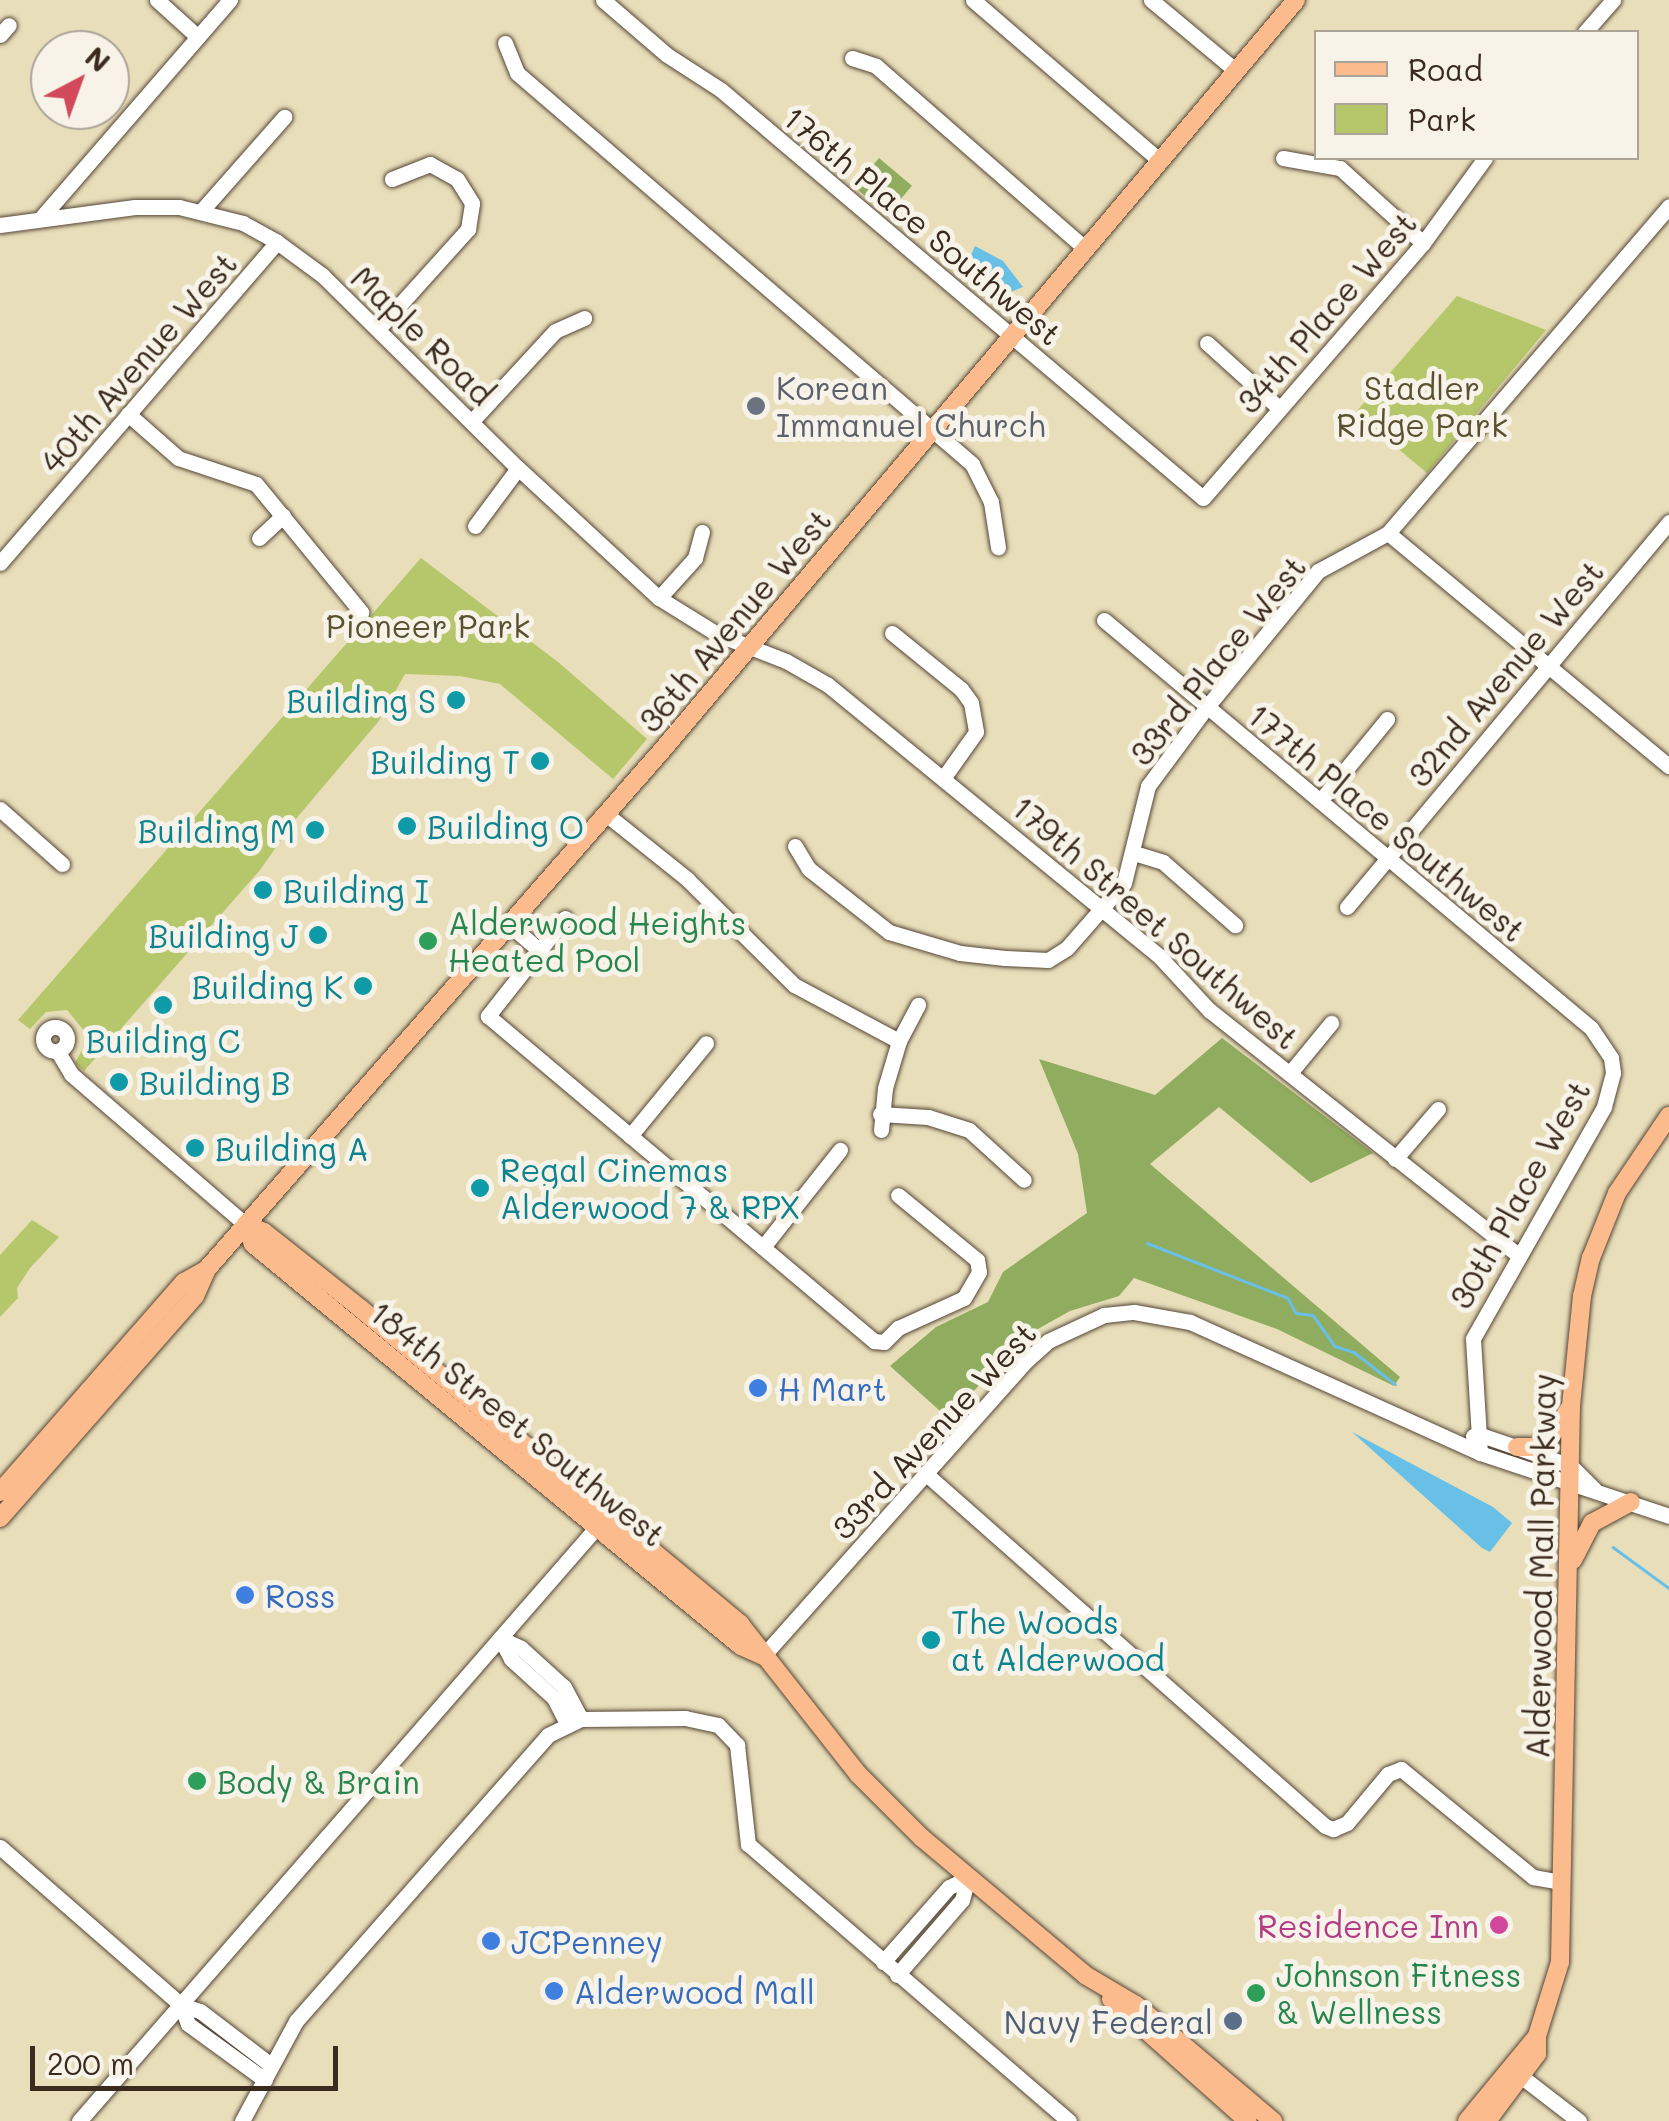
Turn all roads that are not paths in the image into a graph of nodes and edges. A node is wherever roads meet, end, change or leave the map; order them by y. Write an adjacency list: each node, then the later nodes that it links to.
1 (157, 0): 9 (street)
2 (230, 0): 9 (street)
3 (602, 0): 27 (street, 176th Place Southwest)
4 (973, 0): 15 (street)
5 (1152, 0): 12 (street)
6 (1296, 0): 12 (main road, 36th Avenue West)
7 (1613, 0): 8 (street)
8 (1588, 30)
9 (198, 37): 20 (street)
10 (505, 43): 32 (street)
11 (852, 58): 24 (street)
12 (1235, 70): 15 (main road, 36th Avenue West)
13 (284, 116): 19 (street)
14 (1283, 158): 23 (street)
15 (1159, 160): 24 (main road, 36th Avenue West)
16 (1484, 160): 23 (street, 34th Place West)
17 (399, 175): 26 (street)
18 (1669, 206): 39 (street, 33rd Place West)
19 (203, 209): 20 (street, Maple Road); 22 (street, Maple Road)
20 (41, 218): 21 (street, Maple Road)
21 (0, 225)
22 (277, 242): 26 (street, Maple Road); 30 (street, 40th Avenue West)
23 (1423, 243): 29 (street, 34th Place West)
24 (1086, 249): 27 (main road, 36th Avenue West)
25 (584, 318): 31 (street)
26 (378, 329): 31 (street, Maple Road)
27 (1012, 338): 32 (main road, 36th Avenue West); 34 (street, 176th Place Southwest)
28 (1207, 342): 29 (street)
29 (1279, 408): 34 (street, 34th Place West)
30 (128, 414): 35 (street); 42 (street, 40th Avenue West)
31 (472, 420): 33 (street, Maple Road)
32 (936, 430): 41 (street); 47 (main road, 36th Avenue West)
33 (518, 468): 37 (street); 43 (street, Maple Road)
34 (1203, 498)
35 (283, 516): 40 (street); 44 (street)
36 (1669, 522): 48 (street, 32nd Avenue West)
37 (475, 526)
38 (702, 532): 43 (street)
39 (1388, 532): 48 (street); 49 (street, 33rd Place West)
40 (259, 538)
41 (998, 547)
42 (0, 562)
43 (659, 598): 47 (street, Maple Road)
44 (361, 612)
45 (1104, 620): 49 (street, 177th Place Southwest)
46 (892, 633): 52 (street)
47 (750, 647): 52 (street, 179th Street Southwest); 55 (main road, 36th Avenue West)
48 (1545, 666): 51 (street); 58 (street, 32nd Avenue West)
49 (1206, 708): 53 (street, 177th Place Southwest); 57 (street, 33rd Place West)
50 (1387, 719): 53 (street)
51 (1668, 763)
52 (944, 777): 61 (street, 179th Street Southwest)
53 (1320, 801): 58 (street, 177th Place Southwest)
54 (0, 809): 59 (street)
55 (606, 814): 63 (main road, 36th Avenue West); 69 (street)
56 (795, 846): 61 (street, 33rd Place West)
57 (1134, 853): 61 (street, 33rd Place West); 64 (street)
58 (1387, 856): 60 (street, 32nd Avenue West); 68 (street, 177th Place Southwest)
59 (62, 864)
60 (1347, 907)
61 (1103, 910): 72 (street, 179th Street Southwest)
62 (565, 918): 65 (street)
63 (510, 925): 65 (street); 80 (main road, 36th Avenue West)
64 (1235, 925)
65 (538, 949): 75 (street)
66 (918, 1005): 69 (street)
67 (1331, 1023): 72 (street)
68 (1591, 1028): 82 (street, 30th Place West)
69 (899, 1040): 78 (street)
70 (706, 1042): 75 (street)
71 (58, 1052): 80 (street, 184th Street Southwest)
72 (1290, 1073): 77 (street, 179th Street Southwest)
73 (1438, 1108): 77 (street)
74 (1669, 1116): 86 (main road, Alderwood Mall Parkway)
75 (630, 1136): 81 (street)
76 (840, 1150): 81 (street)
77 (1394, 1159): 82 (street, 179th Street Southwest)
78 (1024, 1180)
79 (898, 1195): 81 (street)
80 (246, 1225): 83 (main road, 36th Avenue West); 84 (main road, 184th Street Southwest); 85 (main road, 184th Street Southwest)
81 (763, 1247)
82 (1517, 1254): 88 (street, 30th Place West)
83 (207, 1269): 96 (main road, 36th Avenue West); 99 (main road, 36th Avenue West)
84 (347, 1322): 85 (main road); 87 (main road, 184th Street Southwest)
85 (409, 1351): 87 (main road); 100 (main road, 184th Street Southwest)
86 (1571, 1406): 90 (main road); 92 (main road, Alderwood Mall Parkway)
87 (478, 1428): 100 (main road, 184th Street Southwest)
88 (1481, 1435): 89 (street); 90 (street); 91 (street, 30th Place West)
89 (1454, 1439): 91 (street, 33rd Avenue West); 93 (street, 33rd Avenue West)
90 (1517, 1447): 92 (street)
91 (1480, 1452): 94 (street, 33rd Avenue West)
92 (1571, 1466): 94 (main road, Alderwood Mall Parkway); 95 (street)
93 (925, 1473): 103 (street, 33rd Avenue West); 107 (street)
94 (1571, 1486): 95 (street); 101 (main road, Alderwood Mall Parkway)
95 (1594, 1489): 97 (street)
96 (0, 1492)
97 (1631, 1502): 98 (street); 101 (main road)
98 (1669, 1516)
99 (0, 1518)
100 (602, 1522): 102 (street); 103 (main road, 184th Street Southwest)
101 (1570, 1564): 107 (main road, Alderwood Mall Parkway)
102 (500, 1638): 104 (street); 111 (street)
103 (764, 1656): 106 (main road, 184th Street Southwest)
104 (574, 1722): 108 (street); 117 (street)
105 (0, 1847): 112 (street)
106 (968, 1878): 108 (street); 109 (street); 110 (main road, 184th Street Southwest)
107 (1562, 1882): 113 (main road, Alderwood Mall Parkway)
108 (883, 1962): 109 (street)
109 (897, 1974): 122 (street)
110 (1086, 1975): 115 (main road, 184th Street Southwest); 116 (main road, 184th Street Southwest)
111 (197, 1985): 112 (street); 114 (street)
112 (180, 2004): 114 (street); 117 (street); 120 (street)
113 (1537, 2036): 118 (main road, Alderwood Mall Parkway); 125 (main road, Alderwood Mall Parkway)
114 (239, 2040): 117 (street)
115 (1169, 2055): 116 (main road); 119 (main road, 184th Street Southwest)
116 (1212, 2069): 119 (main road); 124 (main road, 184th Street Southwest)
117 (268, 2072): 121 (street)
118 (1522, 2077): 126 (main road, Alderwood Mall Parkway); 127 (street)
119 (1230, 2105): 123 (main road, 184th Street Southwest)
120 (78, 2121)
121 (242, 2121)
122 (1069, 2121)
123 (1248, 2121)
124 (1273, 2121)
125 (1466, 2121)
126 (1487, 2121)
127 (1578, 2121)

